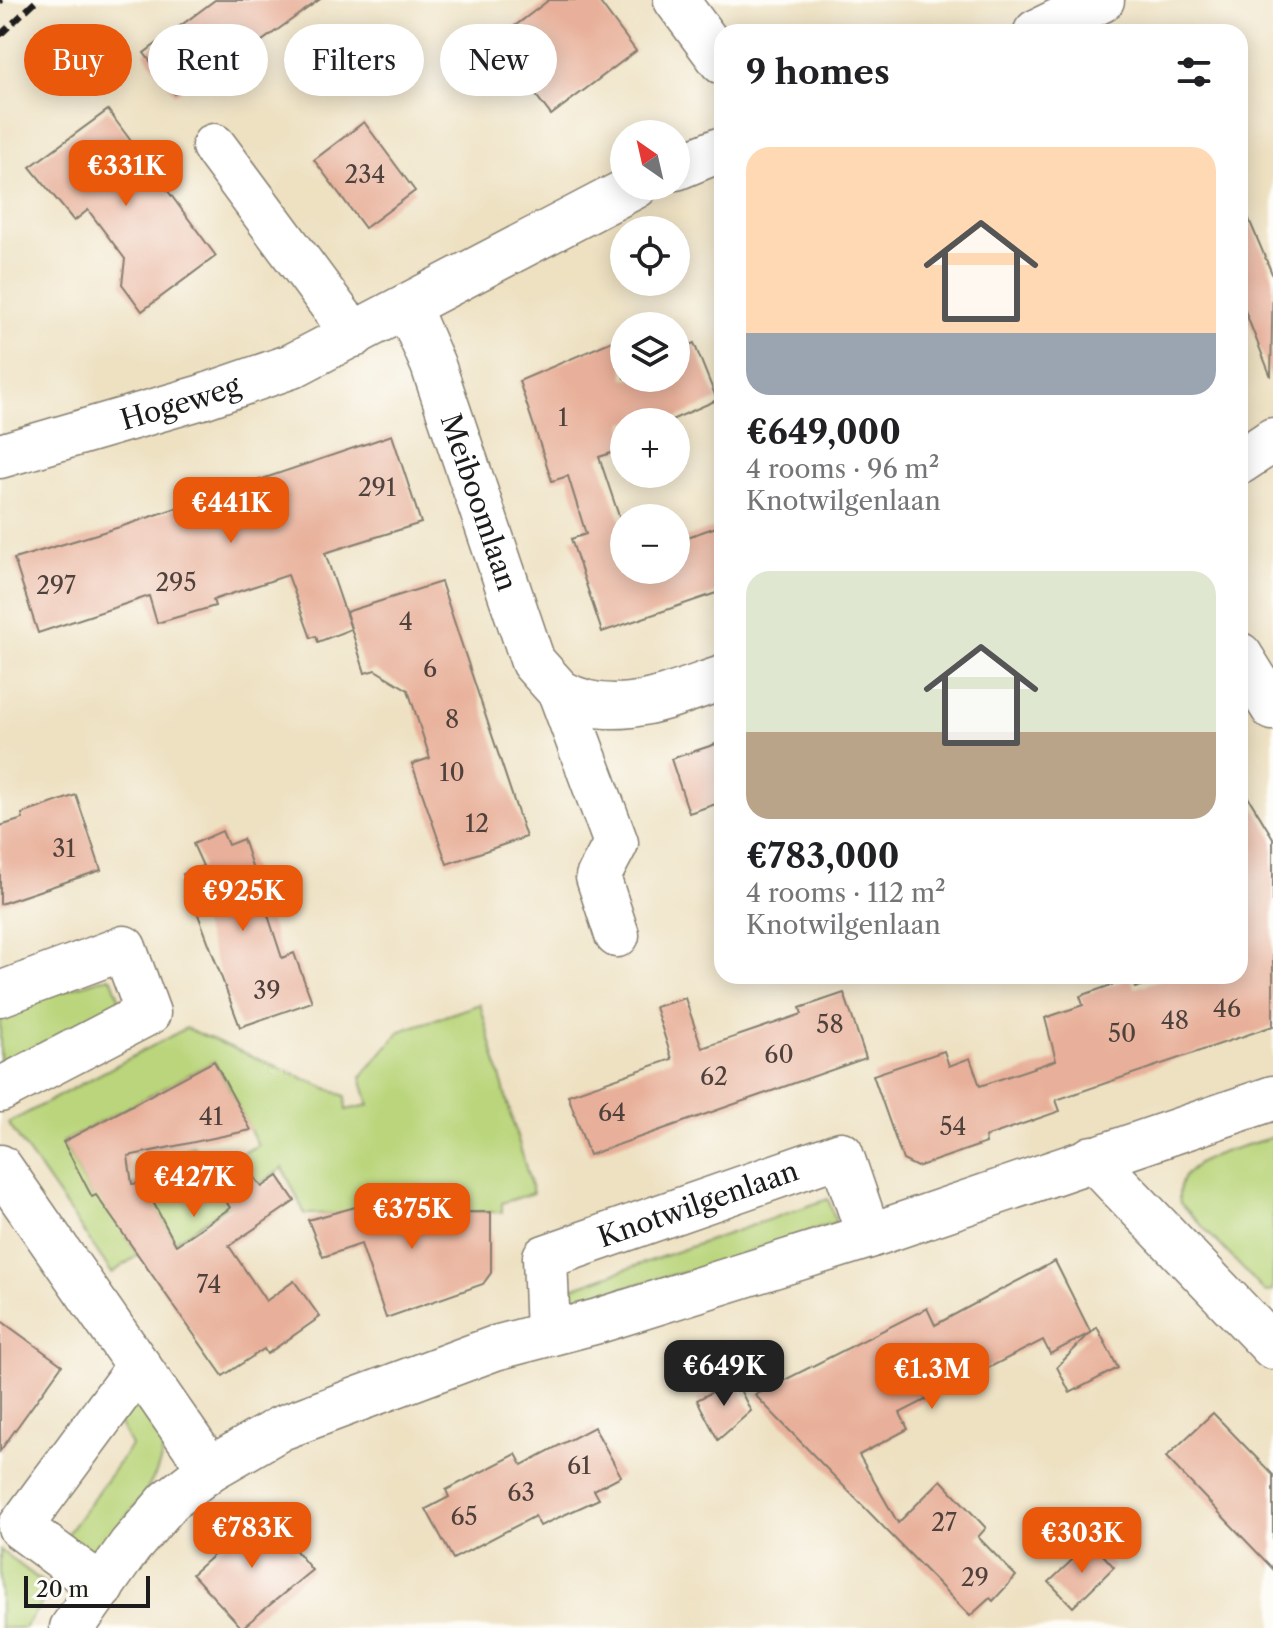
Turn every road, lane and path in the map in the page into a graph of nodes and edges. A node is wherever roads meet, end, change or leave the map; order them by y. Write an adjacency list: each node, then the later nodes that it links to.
1 (676, 0): 4 (street)
2 (1102, 0): 3 (street)
3 (1052, 24)
4 (714, 51)
5 (214, 146): 10 (street)
6 (714, 152): 7 (street)
7 (690, 162)
8 (610, 200): 9 (street, Hogeweg)
9 (408, 307): 10 (street, Hogeweg); 16 (street, Meiboomlaan)
10 (354, 335): 12 (street, Hogeweg)
11 (1273, 440): 13 (street)
12 (0, 456)
13 (1248, 457)
14 (1248, 668): 17 (street)
15 (714, 681): 16 (street, Meiboomlaan)
16 (560, 692): 18 (street, Meiboomlaan)
17 (1273, 708)
18 (617, 935)
19 (0, 994): 20 (street)
20 (0, 1090)
21 (1273, 1098): 22 (street)
22 (1092, 1158): 24 (street); 26 (street)
23 (0, 1167): 27 (street)
24 (869, 1236): 25 (street); 25 (street, Knotwilgenlaan)
25 (548, 1333): 28 (street)
26 (1268, 1333)
27 (139, 1366): 28 (street); 29 (street)
28 (210, 1469): 29 (street)
29 (102, 1587): 30 (street)
30 (72, 1628)

